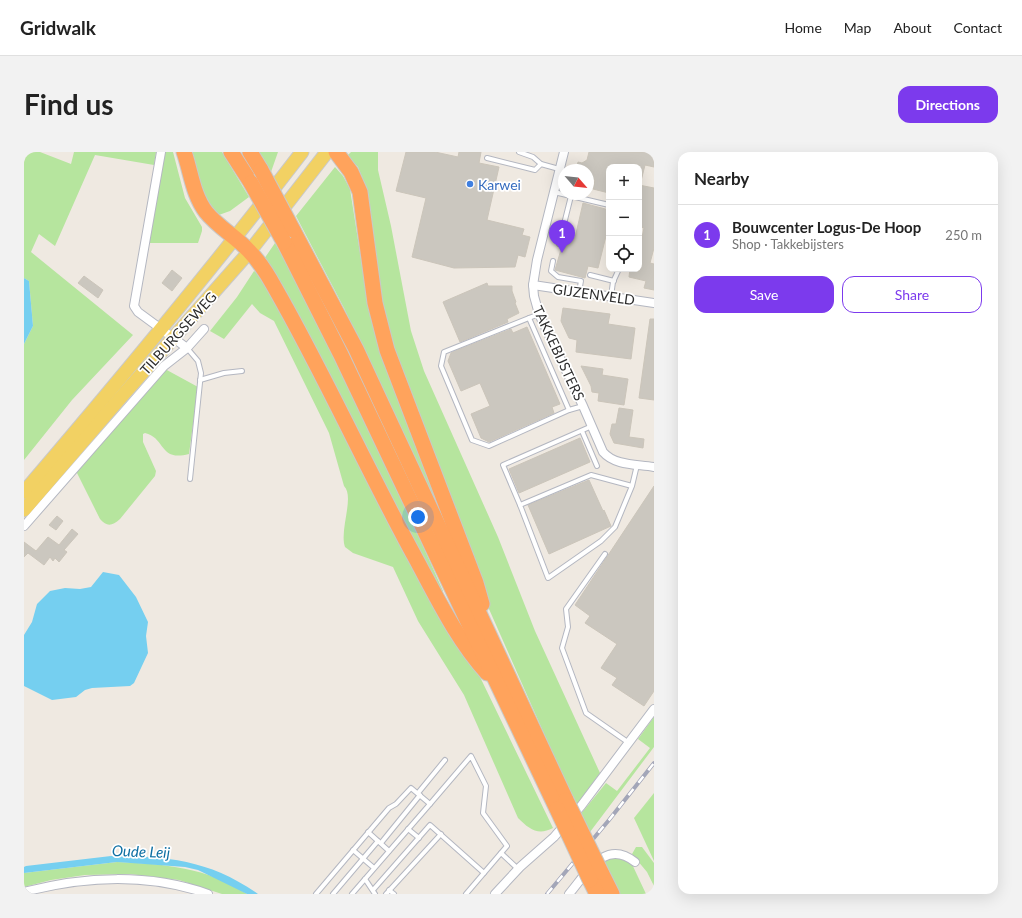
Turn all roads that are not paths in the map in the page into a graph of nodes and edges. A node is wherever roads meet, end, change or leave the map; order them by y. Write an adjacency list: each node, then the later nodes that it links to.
1 (162, 152): 33 (street)
2 (184, 152): 20 (highway)
3 (231, 152): 54 (highway, bridge)
4 (250, 152): 53 (highway, bridge)
5 (302, 152): 20 (main road, TILBURGSEWEG)
6 (327, 152): 22 (main road, TILBURGSEWEG)
7 (336, 152): 53 (highway)
8 (519, 152): 11 (lane)
9 (564, 152): 12 (street, TAKKEBIJSTERS)
10 (487, 158): 11 (lane)
11 (541, 164): 13 (lane)
12 (561, 164)
13 (558, 169)
14 (558, 177): 15 (street, TAKKEBIJSTERS)
15 (554, 192): 16 (lane); 27 (street, TAKKEBIJSTERS)
16 (558, 193)
17 (570, 200): 21 (lane)
18 (588, 200): 19 (lane)
19 (606, 204)
20 (235, 238): 22 (highway); 33 (main road, TILBURGSEWEG)
21 (559, 244)
22 (250, 252): 35 (main road, TILBURGSEWEG); 54 (highway)
23 (553, 261): 28 (lane)
24 (618, 272): 26 (lane)
25 (590, 275): 26 (lane)
26 (614, 281): 29 (lane)
27 (533, 286): 28 (street, GIJZENVELD); 31 (street, TAKKEBIJSTERS)
28 (579, 292): 29 (street, GIJZENVELD)
29 (610, 297): 30 (street, GIJZENVELD)
30 (654, 303)
31 (539, 314): 32 (lane); 39 (street, TAKKEBIJSTERS)
32 (529, 318): 40 (lane); 40 (lane)
33 (162, 328): 35 (street); 48 (main road, TILBURGSEWEG)
34 (204, 329): 36 (street, TILBURGSEWEG)
35 (174, 337): 36 (street); 50 (main road, TILBURGSEWEG)
36 (187, 348): 38 (lane); 51 (street, TILBURGSEWEG)
37 (242, 371): 38 (lane)
38 (200, 380): 46 (lane)
39 (583, 406): 40 (lane); 41 (street, TAKKEBIJSTERS)
40 (569, 410)
41 (592, 426): 42 (lane); 43 (street, TAKKEBIJSTERS)
42 (582, 431): 44 (lane); 49 (lane)
43 (637, 464): 45 (street, TAKKEBIJSTERS); 47 (lane)
44 (597, 466)
45 (654, 466)
46 (190, 479)
47 (632, 486): 49 (lane); 49 (lane)
48 (24, 492)
49 (520, 505)
50 (24, 510)
51 (24, 526)
52 (605, 554): 56 (lane)
53 (493, 643): 60 (highway)
54 (498, 685): 60 (highway)
55 (654, 710): 56 (street)
56 (629, 743): 72 (street)
57 (445, 760): 58 (lane)
58 (419, 794): 59 (lane); 62 (lane); 65 (lane)
59 (430, 804): 61 (lane); 68 (lane)
60 (562, 804): 74 (highway, bridge)
61 (408, 829): 64 (lane); 67 (lane)
62 (368, 832): 65 (lane); 66 (lane)
63 (441, 834): 64 (lane); 73 (lane); 77 (lane)
64 (418, 838): 76 (lane)
65 (379, 842): 67 (lane); 69 (lane)
66 (353, 850): 69 (lane); 80 (lane)
67 (389, 851): 71 (lane)
68 (501, 853): 72 (lane); 73 (lane)
69 (363, 858): 71 (lane); 81 (lane)
70 (635, 862): 88 (street)
71 (374, 868): 75 (lane)
72 (518, 869): 87 (street)
73 (484, 873): 86 (lane)
74 (596, 876): 89 (highway); 90 (highway)
75 (365, 879): 76 (lane); 82 (lane)
76 (373, 890): 83 (lane)
77 (389, 890): 84 (lane); 85 (lane)
78 (24, 892): 79 (street)
79 (208, 894)
80 (316, 894)
81 (333, 894)
82 (352, 894)
83 (376, 894)
84 (386, 894)
85 (394, 894)
86 (466, 894)
87 (495, 894)
88 (569, 894)
89 (597, 894)
90 (612, 894)

